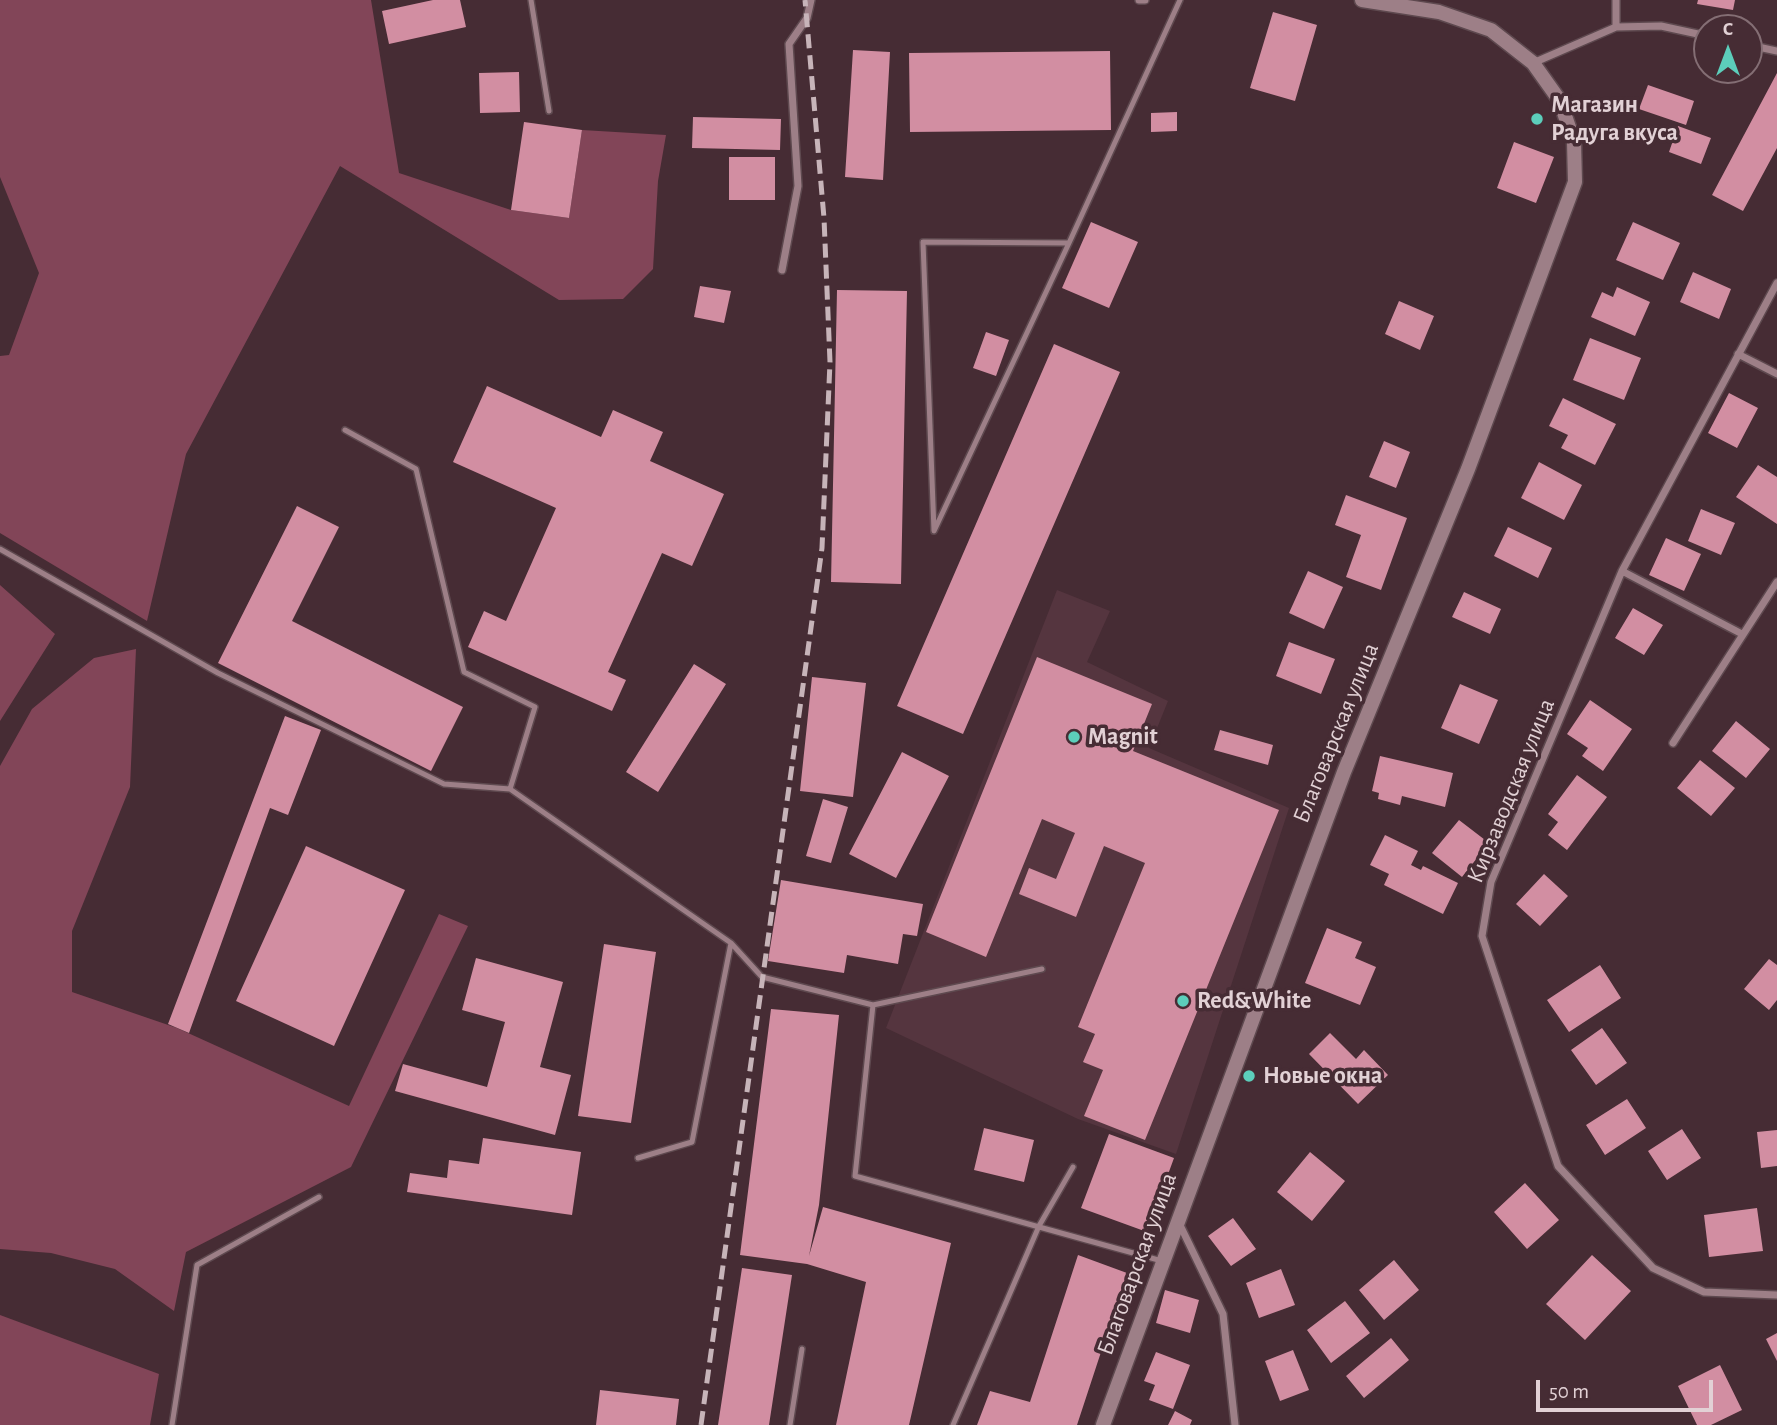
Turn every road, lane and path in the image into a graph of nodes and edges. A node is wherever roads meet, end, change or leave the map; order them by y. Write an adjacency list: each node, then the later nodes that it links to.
1 (531, 0): 11 (lane)
2 (811, 0): 13 (street)
3 (1139, 0): 4 (street)
4 (1145, 0)
5 (1180, 0): 12 (lane)
6 (1362, 0): 10 (street, Благоварская улица)
7 (1616, 0): 8 (street)
8 (1616, 27): 9 (street); 10 (street)
9 (1693, 33)
10 (1533, 62): 32 (street, Благоварская улица)
11 (549, 111)
12 (1069, 243): 12 (lane)
13 (782, 270)
14 (1777, 283): 15 (street, Кирзаводская улица)
15 (1738, 354): 16 (street); 19 (street, Кирзаводская улица)
16 (1777, 374)
17 (345, 430): 25 (lane)
18 (0, 549): 25 (lane)
19 (1622, 571): 23 (street); 35 (street, Кирзаводская улица)
20 (1777, 583): 21 (street)
21 (1768, 597): 22 (street); 23 (street)
22 (1777, 602)
23 (1742, 634): 24 (street)
24 (1673, 743)
25 (510, 789): 26 (lane)
26 (731, 943): 28 (lane); 29 (lane)
27 (1042, 969): 28 (lane)
28 (873, 1005): 33 (lane)
29 (638, 1158)
30 (1073, 1167): 33 (lane)
31 (319, 1197): 37 (lane)
32 (1178, 1220): 34 (street, Благоварская улица); 41 (street)
33 (1039, 1226): 34 (lane); 39 (lane)
34 (1162, 1261): 40 (street, Благоварская улица)
35 (1777, 1295)
36 (802, 1349): 38 (lane)
37 (172, 1425)
38 (790, 1425)
39 (953, 1425)
40 (1102, 1425)
41 (1235, 1425)

